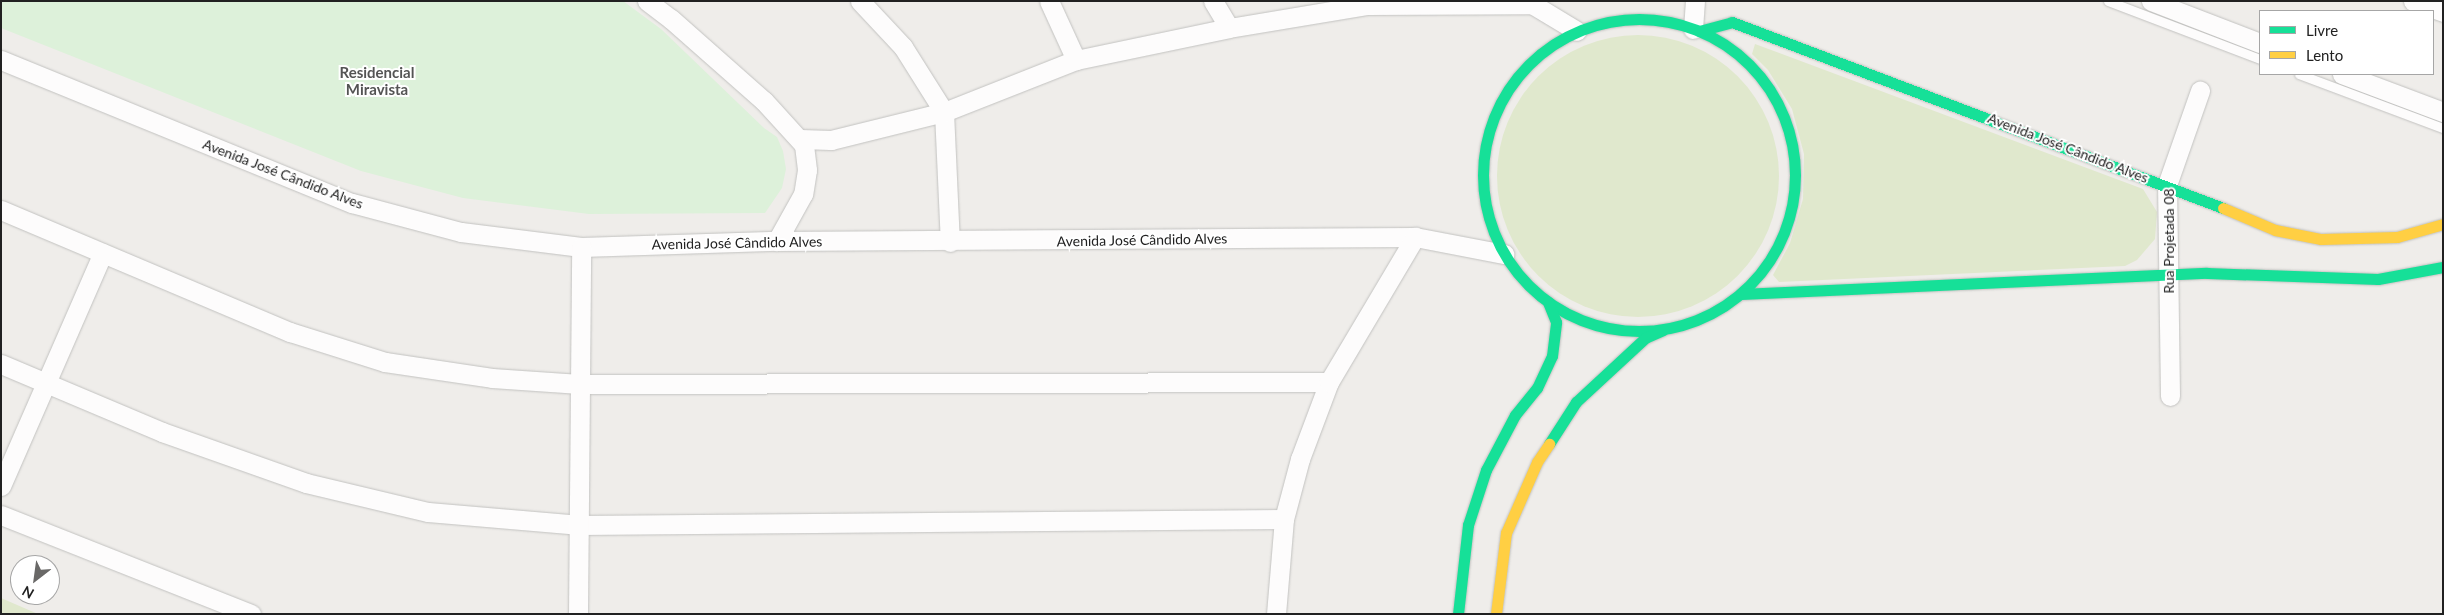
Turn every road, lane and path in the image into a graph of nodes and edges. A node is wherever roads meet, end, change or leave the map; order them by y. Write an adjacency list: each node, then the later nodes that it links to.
1 (646, 1): 25 (street)
2 (860, 1): 22 (street)
3 (1049, 1): 18 (street)
4 (1213, 1): 12 (street)
5 (1695, 1): 13 (street)
6 (2108, 1): 16 (lane)
7 (2151, 1): 15 (street)
8 (2413, 1): 11 (street)
9 (1365, 3): 10 (street); 12 (street)
10 (1532, 3): 14 (street)
11 (2443, 12)
12 (1229, 28): 18 (street)
13 (1696, 30): 14 (street); 26 (street, Avenida José Cândido Alves); 37 (street)
14 (1577, 31): 34 (street)
15 (2259, 43)
16 (2259, 59)
17 (1, 60): 32 (street, Avenida José Cândido Alves)
18 (1076, 60): 22 (street)
19 (2303, 75): 24 (lane)
20 (2345, 75): 23 (street)
21 (2200, 91): 26 (street, Rua Projetada 08)
22 (944, 112): 25 (street); 31 (street)
23 (2443, 112)
24 (2443, 128)
25 (800, 139): 30 (street)
26 (2167, 185): 28 (street, Avenida José Cândido Alves); 36 (street, Rua Projetada 08)
27 (1, 210): 33 (street)
28 (2443, 224)
29 (1415, 237): 31 (street, Avenida José Cândido Alves); 34 (street, Avenida José Cândido Alves); 42 (street)
30 (777, 241): 31 (street, Avenida José Cândido Alves); 32 (street, Avenida José Cândido Alves)
31 (950, 242)
32 (581, 246): 43 (street)
33 (103, 253): 41 (street); 43 (street)
34 (1504, 254): 38 (street)
35 (2443, 267): 36 (street)
36 (2168, 274): 37 (street); 44 (street, Rua Projetada 08)
37 (1741, 294): 39 (street)
38 (1548, 302): 39 (street); 52 (street)
39 (1665, 329): 53 (street)
40 (1, 364): 41 (street)
41 (46, 382): 45 (street); 48 (street)
42 (1329, 382): 43 (street); 47 (street)
43 (580, 384): 48 (street)
44 (2170, 396)
45 (1, 486)
46 (1, 515): 49 (street)
47 (1284, 519): 48 (street); 51 (street)
48 (580, 525): 50 (street)
49 (251, 614)
50 (578, 614)
51 (1276, 614)
52 (1458, 614)
53 (1496, 614)

